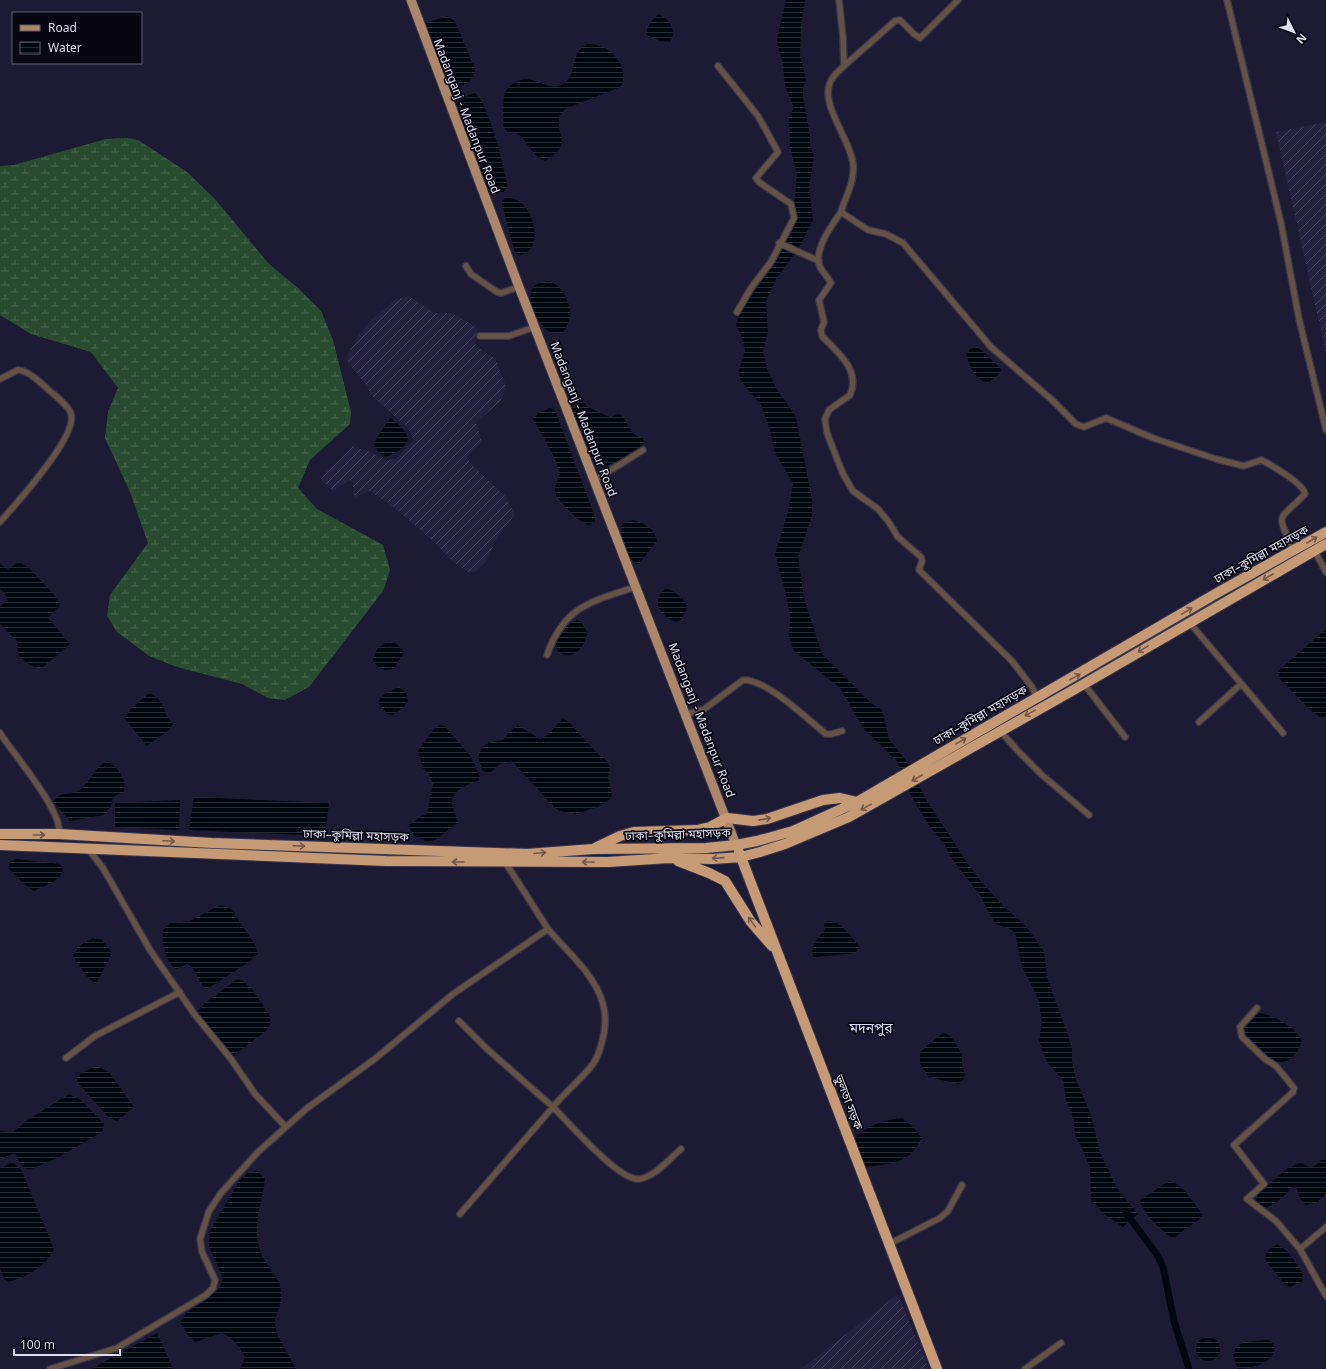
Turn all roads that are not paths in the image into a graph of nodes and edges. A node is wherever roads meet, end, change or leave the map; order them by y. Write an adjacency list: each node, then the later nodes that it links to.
1 (411, 0): 11 (main road, Madanganj - Madanpur Road)
2 (839, 0): 6 (street)
3 (958, 0): 6 (street)
4 (1227, 0): 16 (street)
5 (718, 66): 8 (street)
6 (844, 66): 7 (street)
7 (841, 212): 9 (street); 22 (street)
8 (780, 243): 9 (street); 12 (street)
9 (819, 261): 30 (street)
10 (466, 266): 11 (street)
11 (519, 287): 13 (main road, Madanganj - Madanpur Road)
12 (736, 312)
13 (535, 327): 14 (street); 18 (main road, Madanganj - Madanpur Road)
14 (480, 336)
15 (0, 379): 19 (street)
16 (1326, 430)
17 (644, 450): 18 (street)
18 (595, 480): 25 (main road, Madanganj - Madanpur Road)
19 (0, 522)
20 (1326, 532): 22 (highway, ঢাকা–কুমিল্লা মহাসড়ক, one-way to 20)
21 (1326, 544): 23 (highway, ঢাকা–কুমিল্লা মহাসড়ক)
22 (1294, 550): 30 (highway, ঢাকা–কুমিল্লা মহাসড়ক, one-way to 22)
23 (1314, 550): 24 (street); 26 (highway, ঢাকা–কুমিল্লা মহাসড়ক, one-way to 26)
24 (1326, 572)
25 (636, 587): 27 (street); 31 (main road, Madanganj - Madanpur Road)
26 (1189, 622): 28 (highway, ঢাকা–কুমিল্লা মহাসড়ক, one-way to 28); 29 (street)
27 (547, 655)
28 (1084, 684): 33 (highway, ঢাকা–কুমিল্লা মহাসড়ক, one-way to 33); 37 (street)
29 (1241, 684): 32 (street); 36 (street)
30 (1037, 698): 38 (highway, ঢাকা–কুমিল্লা মহাসড়ক, one-way to 30)
31 (686, 714): 34 (street); 42 (main road, Madanganj - Madanpur Road)
32 (1199, 722)
33 (1000, 730): 38 (highway, ঢাকা–কুমিল্লা মহাসড়ক); 41 (street)
34 (842, 731)
35 (0, 733): 44 (street)
36 (1283, 733)
37 (1125, 737)
38 (930, 765): 39 (highway, ঢাকা–কুমিল্লা মহাসড়ক)
39 (898, 783): 40 (highway, ঢাকা–কুমিল্লা মহাসড়ক); 49 (highway, ঢাকা–কুমিল্লা মহাসড়ক, one-way to 49)
40 (857, 802): 42 (highway, one-way to 40); 46 (highway, ঢাকা–কুমিল্লা মহাসড়ক)
41 (1089, 815)
42 (727, 818): 46 (main road, Madanganj - Madanpur Road); 48 (highway)
43 (0, 834): 44 (highway, ঢাকা–কুমিল্লা মহাসড়ক, one-way to 44)
44 (59, 834): 48 (highway, ঢাকা–কুমিল্লা মহাসড়ক, one-way to 48)
45 (0, 845): 47 (highway, ঢাকা–কুমিল্লা মহাসড়ক)
46 (736, 845): 48 (highway, ঢাকা–কুমিল্লা মহাসড়ক); 49 (highway, ভুলতা সড়ক)
47 (88, 849): 51 (highway, ঢাকা–কুমিল্লা মহাসড়ক, one-way to 47); 54 (street)
48 (592, 849)
49 (741, 857): 50 (highway, ঢাকা–কুমিল্লা মহাসড়ক, one-way to 50); 53 (highway, ভুলতা সড়ক)
50 (669, 858): 51 (highway, ঢাকা–কুমিল্লা মহাসড়ক, one-way to 51); 53 (highway, one-way to 50)
51 (505, 862): 52 (street)
52 (548, 930): 58 (street); 59 (street)
53 (777, 952): 64 (highway, ভুলতা সড়ক)
54 (180, 992): 57 (street); 59 (street)
55 (1257, 1008): 65 (street)
56 (459, 1021): 58 (street)
57 (66, 1058)
58 (553, 1107): 60 (street); 62 (street)
59 (285, 1126): 68 (street)
60 (681, 1149)
61 (962, 1185): 64 (street)
62 (460, 1214)
63 (1326, 1227): 65 (street)
64 (889, 1244): 69 (highway, ভুলতা সড়ক)
65 (1300, 1249): 66 (street)
66 (1326, 1296)
67 (1061, 1342): 70 (street)
68 (50, 1369)
69 (937, 1369)
70 (1026, 1369)

